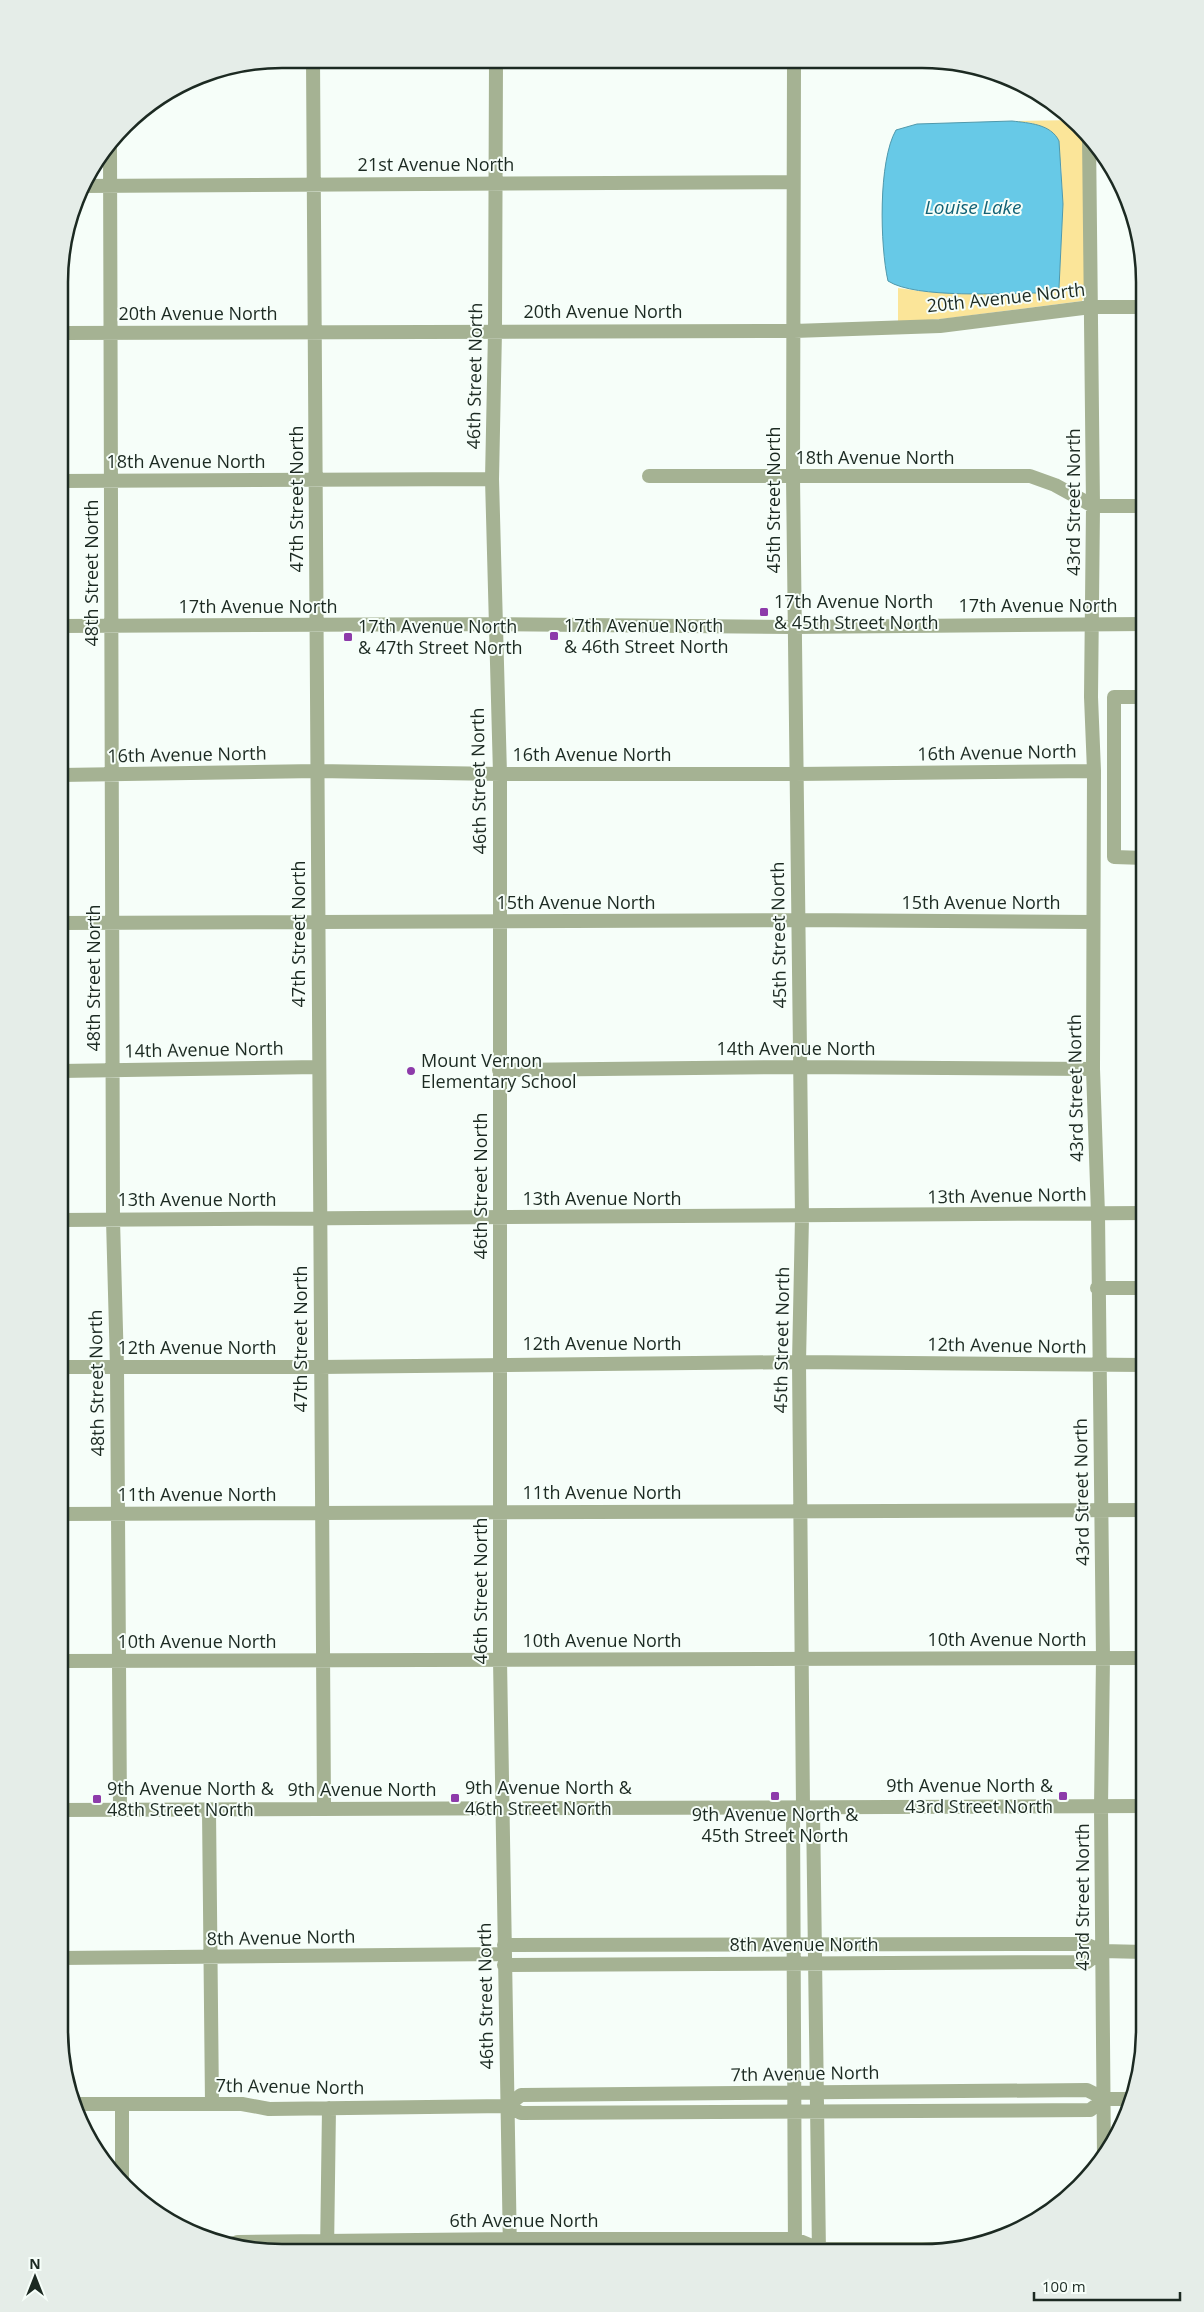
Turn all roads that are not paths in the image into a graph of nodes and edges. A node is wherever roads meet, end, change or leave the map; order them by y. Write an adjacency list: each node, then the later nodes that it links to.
1 (313, 68): 7 (street, 47th Street North)
2 (496, 68): 8 (street, 46th Street North)
3 (794, 68): 6 (street, 45th Street North)
4 (1089, 147): 12 (street, 43rd Street North)
5 (110, 154): 9 (street, 48th Street North)
6 (792, 182): 8 (street, 21st Avenue North); 14 (street, 45th Street North)
7 (314, 184): 8 (street, 21st Avenue North); 9 (street, 21st Avenue North); 15 (street, 47th Street North)
8 (496, 184): 13 (street, 46th Street North)
9 (110, 185): 10 (street, 21st Avenue North); 17 (street, 48th Street North)
10 (91, 186)
11 (1136, 307): 12 (street, 20th Avenue North)
12 (1091, 308): 14 (street, 20th Avenue North); 24 (street, 43rd Street North)
13 (495, 331): 14 (street, 20th Avenue North); 15 (street, 20th Avenue North); 20 (street, 46th Street North)
14 (794, 331): 19 (street, 45th Street North)
15 (315, 332): 17 (street, 20th Avenue North); 21 (street, 47th Street North)
16 (68, 333): 17 (street, 20th Avenue North)
17 (110, 333): 23 (street, 48th Street North)
18 (649, 476): 19 (street, 18th Avenue North)
19 (792, 477): 24 (street, 18th Avenue North); 32 (street, 45th Street North)
20 (492, 479): 21 (street, 18th Avenue North); 26 (street, 46th Street North)
21 (315, 480): 23 (street, 18th Avenue North); 30 (street, 47th Street North)
22 (68, 481): 23 (street, 18th Avenue North)
23 (111, 481): 29 (street, 48th Street North)
24 (1093, 506): 25 (street); 27 (street, 43rd Street North)
25 (1136, 506)
26 (495, 624): 30 (street, 17th Avenue North); 32 (street, 17th Avenue North); 35 (street, 46th Street North)
27 (1093, 624): 28 (street, 17th Avenue North); 32 (street, 17th Avenue North); 37 (street, 43rd Street North)
28 (1136, 624)
29 (111, 625): 30 (street, 17th Avenue North); 31 (street, 17th Avenue North); 39 (street, 48th Street North)
30 (316, 625): 34 (street, 47th Street North)
31 (68, 626)
32 (793, 627): 36 (street, 45th Street North)
33 (1136, 696): 40 (street)
34 (317, 771): 35 (street, 16th Avenue North); 39 (street, 16th Avenue North); 44 (street, 47th Street North)
35 (500, 774): 36 (street, 16th Avenue North); 45 (street, 46th Street North)
36 (796, 774): 37 (street, 16th Avenue North); 42 (street, 45th Street North)
37 (1094, 774): 40 (street, 16th Avenue North); 46 (street, 43rd Street North)
38 (68, 775): 39 (street, 16th Avenue North)
39 (112, 775): 43 (street, 48th Street North)
40 (1114, 778): 41 (street)
41 (1136, 858)
42 (798, 920): 45 (street, 15th Avenue North); 46 (street, 15th Avenue North); 49 (street, 45th Street North)
43 (112, 922): 44 (street, 15th Avenue North); 47 (street, 15th Avenue North); 53 (street, 48th Street North)
44 (317, 922): 45 (street, 15th Avenue North); 48 (street, 47th Street North)
45 (499, 922): 51 (street, 46th Street North)
46 (1092, 922): 50 (street, 43rd Street North)
47 (68, 923)
48 (318, 1066): 53 (street, 14th Avenue North); 57 (street, 47th Street North)
49 (799, 1067): 50 (street, 14th Avenue North); 51 (street, 14th Avenue North); 56 (street, 45th Street North)
50 (1093, 1069): 55 (street, 43rd Street North)
51 (499, 1070): 58 (street, 46th Street North)
52 (68, 1071): 53 (street, 14th Avenue North)
53 (112, 1071): 60 (street, 48th Street North)
54 (1136, 1213): 55 (street, 13th Avenue North)
55 (1098, 1214): 56 (street, 13th Avenue North); 61 (street, 43rd Street North)
56 (802, 1216): 58 (street, 13th Avenue North); 63 (street, 45th Street North)
57 (320, 1218): 58 (street, 13th Avenue North); 60 (street, 13th Avenue North); 69 (street, 47th Street North)
58 (500, 1219): 64 (street, 46th Street North)
59 (68, 1220): 60 (street, 13th Avenue North)
60 (113, 1220): 68 (street, 48th Street North)
61 (1097, 1288): 62 (street); 66 (street, 43rd Street North)
62 (1136, 1288)
63 (799, 1362): 64 (street, 12th Avenue North); 66 (street, 12th Avenue North); 70 (street, 45th Street North)
64 (500, 1364): 69 (street, 12th Avenue North); 73 (street, 46th Street North)
65 (1136, 1365): 66 (street, 12th Avenue North)
66 (1099, 1366): 72 (street, 43rd Street North)
67 (68, 1367): 68 (street, 12th Avenue North)
68 (117, 1367): 69 (street, 12th Avenue North); 76 (street, 48th Street North)
69 (320, 1367): 74 (street, 47th Street North)
70 (800, 1510): 72 (street, 11th Avenue North); 73 (street, 11th Avenue North); 79 (street, 45th Street North)
71 (1136, 1510): 72 (street, 11th Avenue North)
72 (1101, 1511): 77 (street, 43rd Street North)
73 (500, 1512): 74 (street, 11th Avenue North); 81 (street, 46th Street North)
74 (321, 1513): 76 (street, 11th Avenue North); 80 (street, 47th Street North)
75 (68, 1514): 76 (street, 11th Avenue North)
76 (117, 1514): 83 (street, 48th Street North)
77 (1103, 1658): 78 (street, 10th Avenue North); 79 (street, 10th Avenue North); 85 (street, 43rd Street North)
78 (1136, 1658)
79 (802, 1659): 81 (street, 10th Avenue North); 87 (street, 45th Street North)
80 (322, 1660): 81 (street, 10th Avenue North); 83 (street, 10th Avenue North); 88 (street, 47th Street North)
81 (500, 1660): 86 (street, 46th Street North)
82 (68, 1661): 83 (street, 10th Avenue North)
83 (118, 1661): 90 (street, 48th Street North)
84 (1136, 1806): 85 (street, 9th Avenue North)
85 (1101, 1807): 87 (street, 9th Avenue North); 94 (street, 43rd Street North)
86 (503, 1808): 87 (street, 9th Avenue North); 88 (street, 9th Avenue North); 96 (street, 46th Street North)
87 (803, 1808): 92 (street, 45th Street North); 93 (street, 45th Street North)
88 (324, 1809): 91 (street, 9th Avenue North)
89 (68, 1810): 90 (street, 9th Avenue North)
90 (120, 1810): 91 (street, 9th Avenue North)
91 (210, 1810): 98 (street)
92 (794, 1943): 93 (street, 8th Avenue North); 96 (street, 8th Avenue North); 100 (street, 45th Street North)
93 (815, 1944): 94 (street, 8th Avenue North); 99 (street, 45th Street North)
94 (1102, 1951): 95 (street, 8th Avenue North); 99 (street, 8th Avenue North); 103 (street, 43rd Street North)
95 (1136, 1952)
96 (504, 1955): 98 (street, 8th Avenue North); 100 (street, 8th Avenue North); 108 (street, 46th Street North)
97 (68, 1958): 98 (street, 8th Avenue North)
98 (212, 1958): 107 (street)
99 (815, 1963): 100 (street, 8th Avenue North); 101 (street, 45th Street North)
100 (794, 1964): 102 (street, 45th Street North)
101 (816, 2092): 102 (street, 7th Avenue North); 103 (street, 7th Avenue North); 110 (street, 45th Street North)
102 (795, 2093): 108 (street, 7th Avenue North); 111 (street, 45th Street North)
103 (1104, 2099): 104 (street, 7th Avenue North); 110 (street, 7th Avenue North); 112 (street, 43rd Street North)
104 (1125, 2099)
105 (81, 2104): 106 (street, 7th Avenue North)
106 (122, 2104): 107 (street, 7th Avenue North); 113 (street)
107 (212, 2104): 109 (street, 7th Avenue North)
108 (507, 2106): 109 (street, 7th Avenue North); 111 (street, 7th Avenue North); 117 (street, 46th Street North)
109 (329, 2108): 116 (street)
110 (817, 2110): 111 (street, 7th Avenue North); 119 (street, 45th Street North)
111 (796, 2111): 118 (street, 45th Street North)
112 (1104, 2144)
113 (122, 2173)
114 (251, 2243): 115 (street, 6th Avenue North)
115 (282, 2244)
116 (327, 2244)
117 (510, 2244)
118 (795, 2244)
119 (815, 2244)

